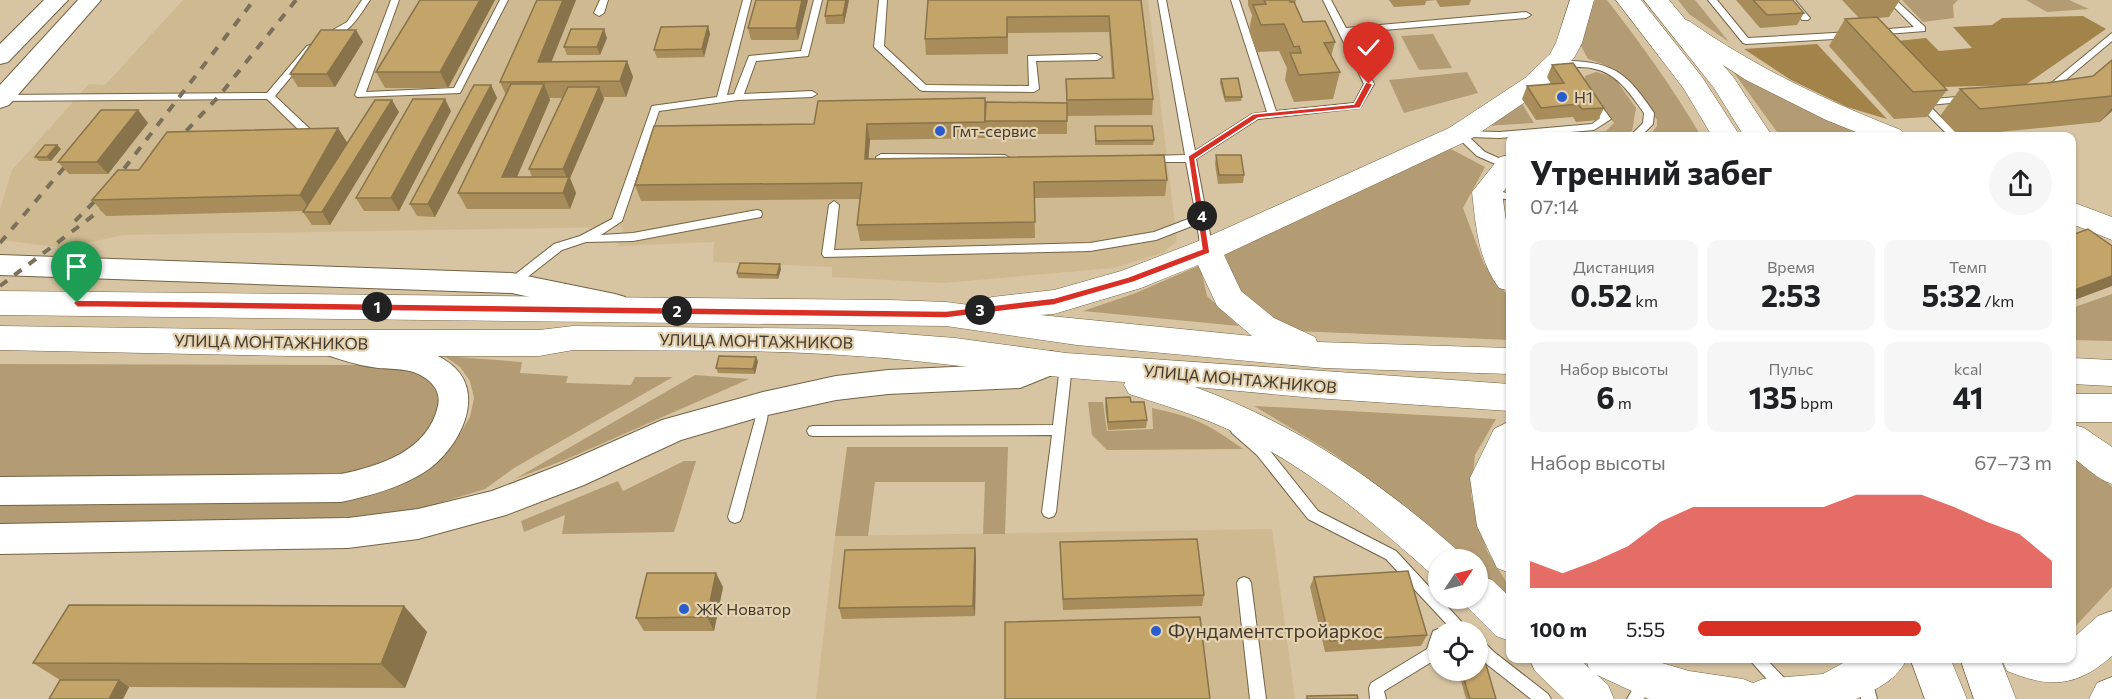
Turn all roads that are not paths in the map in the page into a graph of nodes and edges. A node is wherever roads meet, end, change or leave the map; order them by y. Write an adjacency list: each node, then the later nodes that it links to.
1 (57, 0): 28 (street)
2 (90, 0): 39 (street)
3 (366, 0): 36 (lane)
4 (395, 0): 5 (lane)
5 (504, 0)
6 (604, 0): 19 (lane)
7 (744, 0): 40 (lane)
8 (818, 0): 37 (lane)
9 (883, 0): 29 (lane)
10 (1162, 0): 55 (lane)
11 (1235, 0): 42 (lane)
12 (1327, 0): 23 (lane)
13 (1582, 0): 30 (main road)
14 (1628, 0): 46 (main road)
15 (1656, 0): 22 (main road)
16 (1712, 0): 27 (lane)
17 (1790, 0): 21 (lane)
18 (1891, 0): 24 (lane)
19 (599, 14)
20 (1526, 15): 23 (lane)
21 (1805, 18)
22 (1680, 26): 31 (main road); 47 (main road)
23 (1342, 31): 42 (lane)
24 (1869, 34)
25 (1858, 35): 27 (lane)
26 (2112, 36): 32 (lane)
27 (1746, 41): 31 (lane)
28 (0, 57)
29 (1097, 57)
30 (1568, 66): 45 (lane); 50 (main road)
31 (1751, 72): 48 (main road)
32 (2035, 92)
33 (812, 94): 37 (lane)
34 (1588, 94): 44 (lane)
35 (1913, 94): 41 (lane)
36 (270, 96): 39 (lane); 43 (lane)
37 (738, 97): 40 (lane)
38 (1978, 98): 41 (lane)
39 (1, 99)
40 (721, 99): 64 (lane)
41 (1921, 103): 49 (lane)
42 (1272, 113): 55 (lane)
43 (306, 131)
44 (1535, 132)
45 (1639, 132)
46 (1724, 132)
47 (1755, 132)
48 (1880, 132)
49 (1950, 132)
50 (1458, 134): 51 (lane); 56 (lane); 65 (main road)
51 (1506, 134)
52 (881, 157): 53 (lane)
53 (1012, 158)
54 (1131, 158): 55 (lane)
55 (1191, 158): 62 (lane)
56 (1506, 164)
57 (1506, 174): 58 (main road)
58 (1499, 194): 67 (main road)
59 (2076, 196): 63 (main road)
60 (834, 205): 62 (lane)
61 (757, 214): 64 (lane)
62 (1202, 218): 65 (lane)
63 (2100, 218)
64 (584, 239): 68 (lane)
65 (1207, 250): 71 (main road); 74 (main road)
66 (0, 265): 68 (street)
67 (1506, 275)
68 (512, 283): 70 (street)
69 (0, 303): 70 (main road, УЛИЦА МОНТАЖНИКОВ)
70 (642, 311): 71 (main road, УЛИЦА МОНТАЖНИКОВ)
71 (946, 314): 74 (main road, УЛИЦА МОНТАЖНИКОВ)
72 (0, 338): 73 (main road, УЛИЦА МОНТАЖНИКОВ)
73 (324, 343): 76 (main road, УЛИЦА МОНТАЖНИКОВ); 89 (street)
74 (1324, 355): 75 (main road, УЛИЦА МОНТАЖНИКОВ)
75 (1506, 361)
76 (1059, 365): 79 (main road, УЛИЦА МОНТАЖНИКОВ); 80 (main road); 81 (street); 84 (lane)
77 (2076, 371): 78 (main road)
78 (2112, 373)
79 (1506, 398)
80 (1205, 403): 94 (main road); 95 (lane)
81 (763, 404): 91 (lane); 92 (street)
82 (2076, 408): 83 (main road)
83 (2112, 408)
84 (1058, 430): 85 (lane); 90 (lane)
85 (813, 431)
86 (1506, 439): 93 (main road)
87 (2076, 441): 88 (main road)
88 (2112, 469)
89 (0, 491)
90 (1049, 512)
91 (735, 517)
92 (0, 539)
93 (1506, 547)
94 (1430, 549)
95 (1428, 580)
96 (1244, 583): 115 (lane)
97 (1457, 609): 99 (lane)
98 (1476, 609): 100 (main road)
99 (1448, 621)
100 (1506, 621)
101 (2112, 629): 104 (main road)
102 (1428, 656): 116 (lane)
103 (1488, 656): 117 (lane)
104 (2076, 659)
105 (1554, 663): 118 (main road)
106 (1614, 663): 113 (main road)
107 (1758, 663): 114 (lane)
108 (1932, 663): 120 (main road)
109 (1982, 663): 121 (main road)
110 (2032, 663): 111 (main road)
111 (2070, 663)
112 (1874, 677): 114 (main road)
113 (1643, 679): 119 (main road)
114 (1778, 698)
115 (1258, 699)
116 (1378, 699)
117 (1543, 699)
118 (1593, 699)
119 (1743, 699)
120 (1946, 699)
121 (1995, 699)

